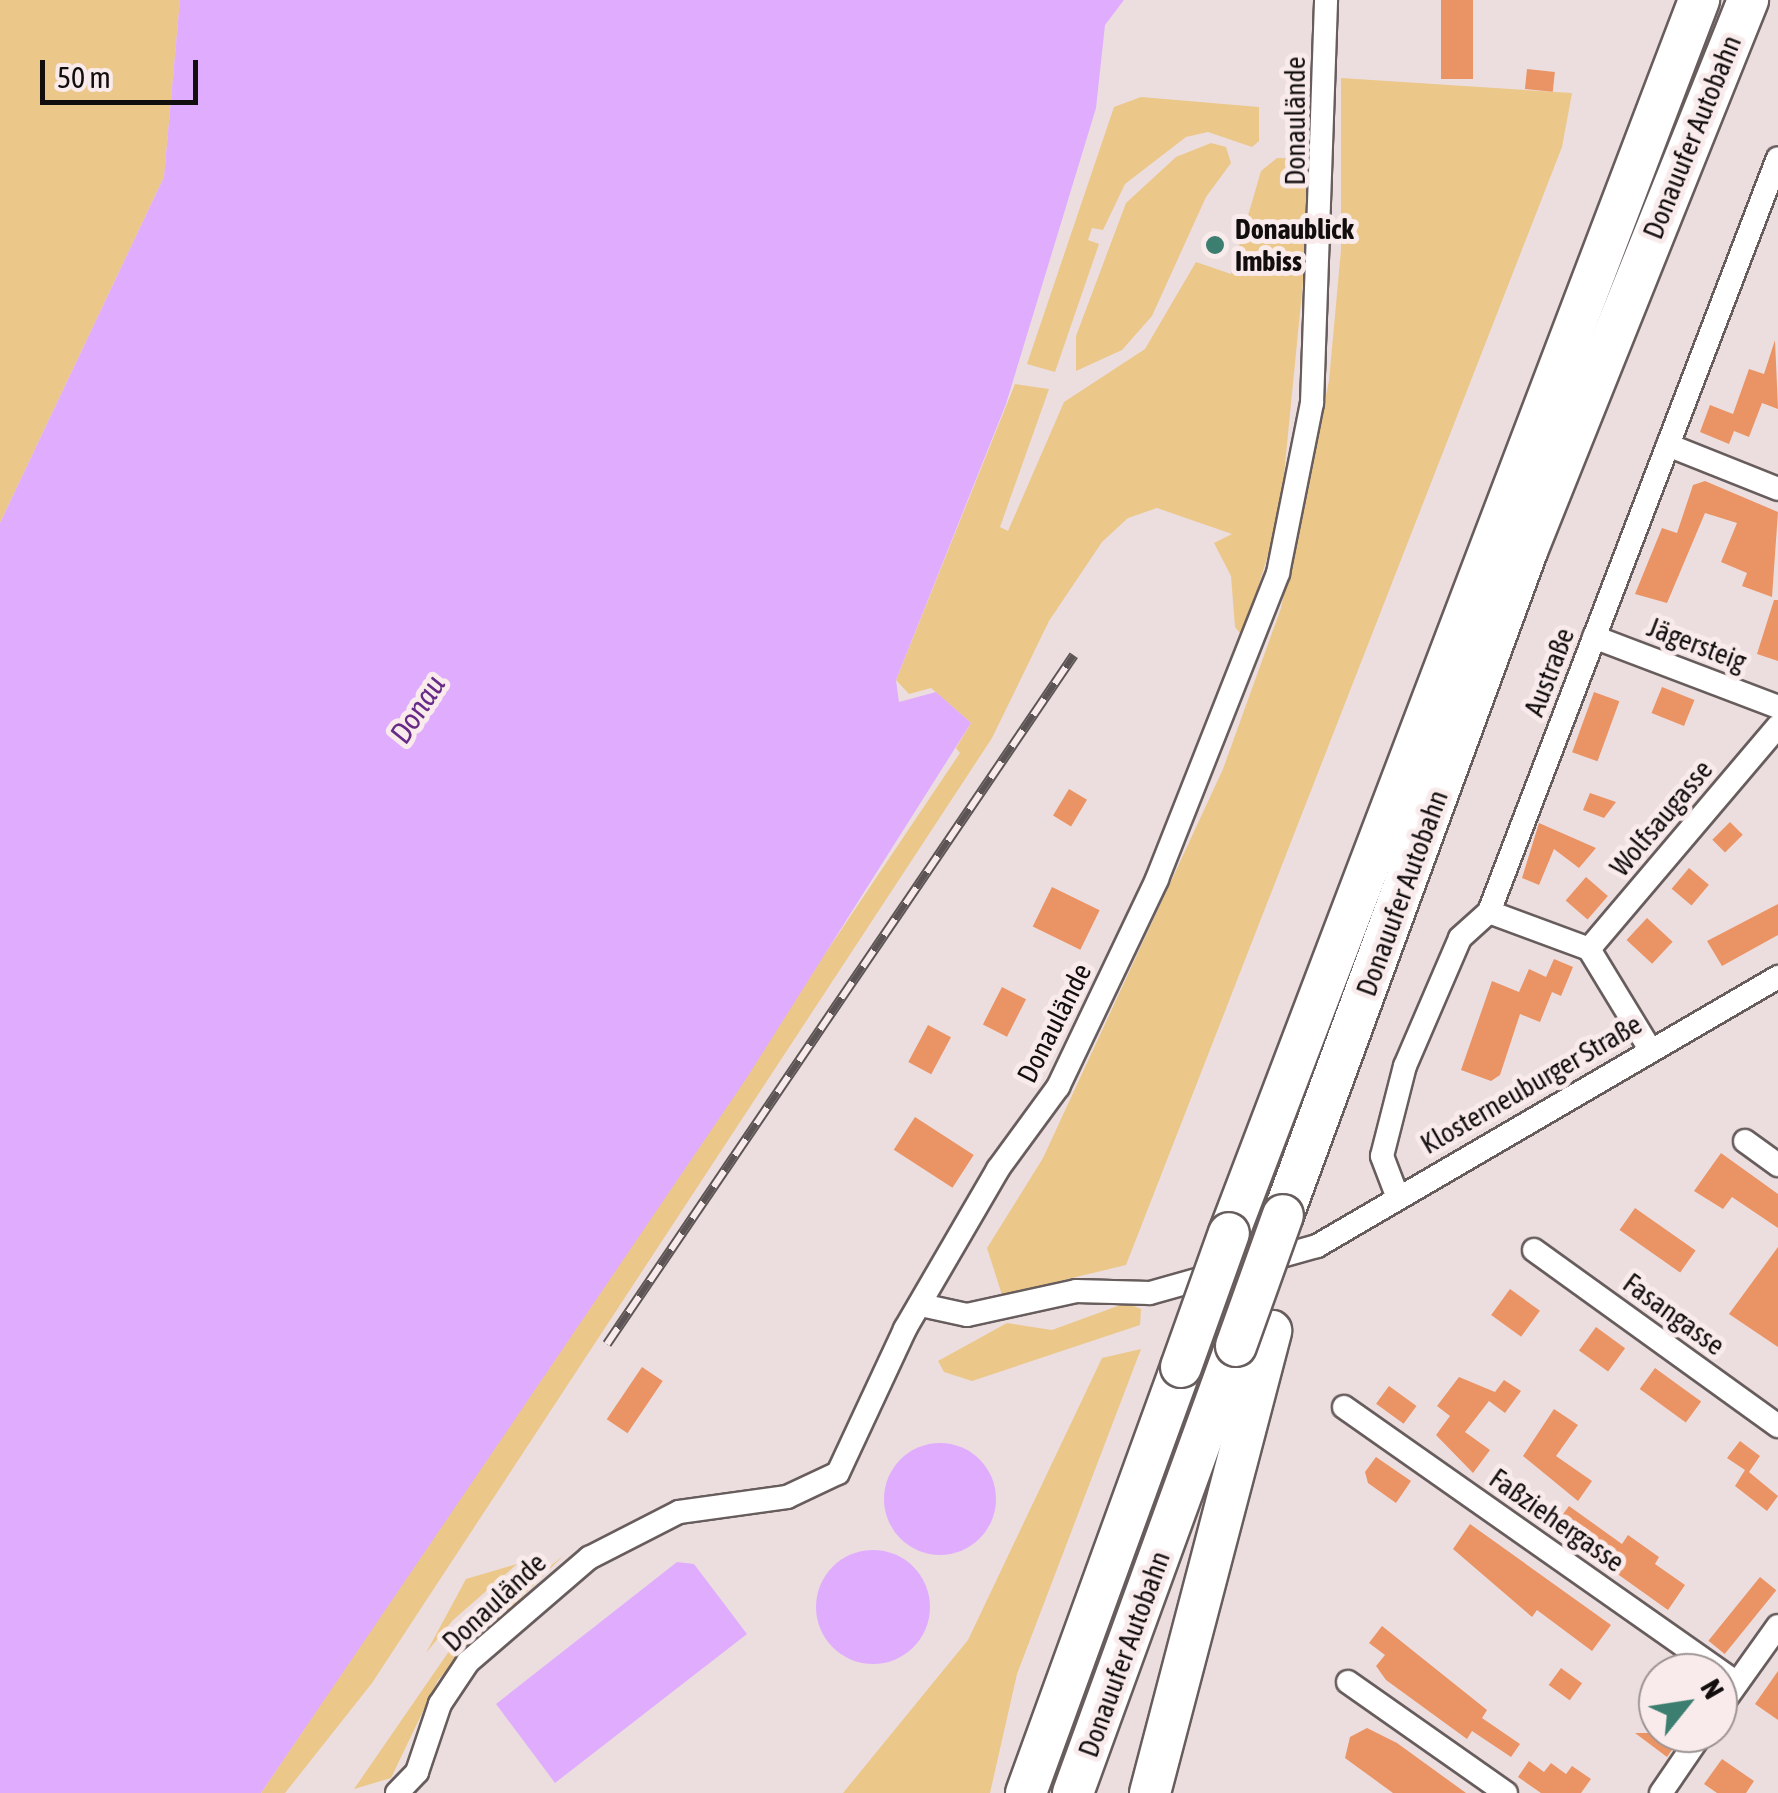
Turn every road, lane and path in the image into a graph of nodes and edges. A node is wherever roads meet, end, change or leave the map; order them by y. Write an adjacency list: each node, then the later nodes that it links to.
1 (1326, 0): 19 (street, Donaulände)
2 (1699, 0): 29 (highway, Donauufer Autobahn, bridge)
3 (1748, 0): 20 (highway, Donauufer Autobahn, bridge)
4 (1778, 158): 5 (street, Austraße)
5 (1770, 203): 6 (street, Austraße)
6 (1668, 446): 7 (street); 8 (street, Austraße)
7 (1778, 489)
8 (1594, 637): 9 (street, Jägersteig); 11 (street, Austraße)
9 (1778, 707)
10 (1778, 726): 12 (street, Wolfsaugasse)
11 (1489, 912): 12 (street); 17 (street, Austraße)
12 (1589, 949): 14 (street)
13 (1778, 977): 14 (street, Klosterneuburger Straße)
14 (1651, 1051): 17 (street, Klosterneuburger Straße)
15 (1745, 1141): 16 (street)
16 (1778, 1165)
17 (1398, 1198): 19 (street, Klosterneuburger Straße)
18 (1534, 1250): 22 (street, Fasangasse)
19 (920, 1305): 28 (street, Donaulände)
20 (1254, 1338): 30 (highway, Donauufer Autobahn); 31 (highway)
21 (1344, 1407): 24 (street, Faßziehergasse)
22 (1778, 1426)
23 (1778, 1626): 26 (street)
24 (1694, 1653)
25 (1348, 1682): 32 (street)
26 (1738, 1682)
27 (1688, 1753): 33 (street)
28 (397, 1793)
29 (1026, 1793)
30 (1074, 1793)
31 (1150, 1793)
32 (1506, 1793)
33 (1661, 1793)

